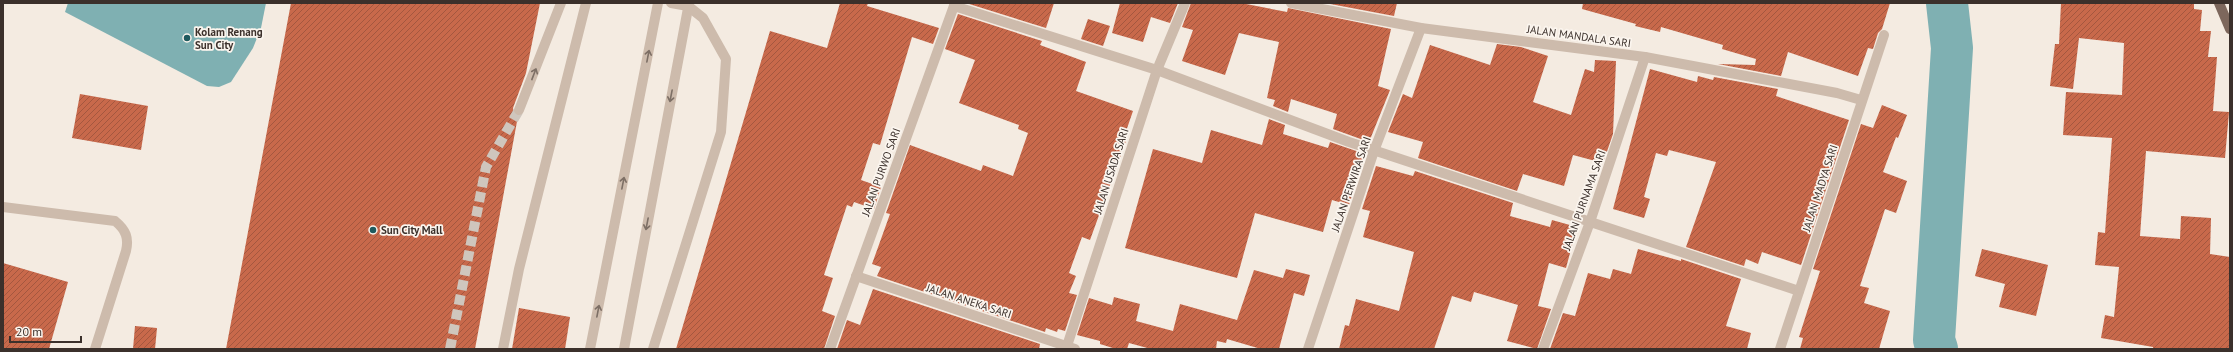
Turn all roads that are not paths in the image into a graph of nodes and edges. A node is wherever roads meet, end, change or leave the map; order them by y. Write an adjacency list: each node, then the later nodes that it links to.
1 (561, 3): 16 (street, one-way to 1)
2 (586, 3): 24 (street)
3 (658, 3): 25 (street, one-way to 3)
4 (671, 3): 9 (street)
5 (1184, 3): 14 (street, JALAN USADA SARI)
6 (1291, 3): 10 (street, JALAN MANDALA SARI)
7 (2219, 3): 11 (main road)
8 (954, 4): 14 (street); 20 (street, JALAN PURWO SARI)
9 (688, 5): 26 (street, one-way to 26); 27 (street)
10 (1421, 28): 13 (street, JALAN MANDALA SARI); 17 (street, JALAN PERWIRA SARI)
11 (2230, 29)
12 (1884, 35): 15 (street, JALAN MADYA SARI)
13 (1645, 57): 15 (street, JALAN MANDALA SARI); 19 (street, JALAN PURNAMA SARI)
14 (1157, 70): 17 (street); 22 (street, JALAN USADA SARI)
15 (1861, 100): 21 (street, JALAN MADYA SARI)
16 (520, 110)
17 (1374, 151): 19 (street); 29 (street, JALAN PERWIRA SARI)
18 (3, 207): 23 (street)
19 (1590, 222): 21 (street); 30 (street, JALAN PURNAMA SARI)
20 (856, 276): 22 (street, JALAN ANEKA SARI); 28 (street, JALAN PURWO SARI)
21 (1799, 291): 31 (street, JALAN MADYA SARI)
22 (1069, 348)
23 (95, 349)
24 (503, 349)
25 (590, 349)
26 (624, 349)
27 (653, 349)
28 (830, 349)
29 (1308, 349)
30 (1543, 349)
31 (1780, 349)

